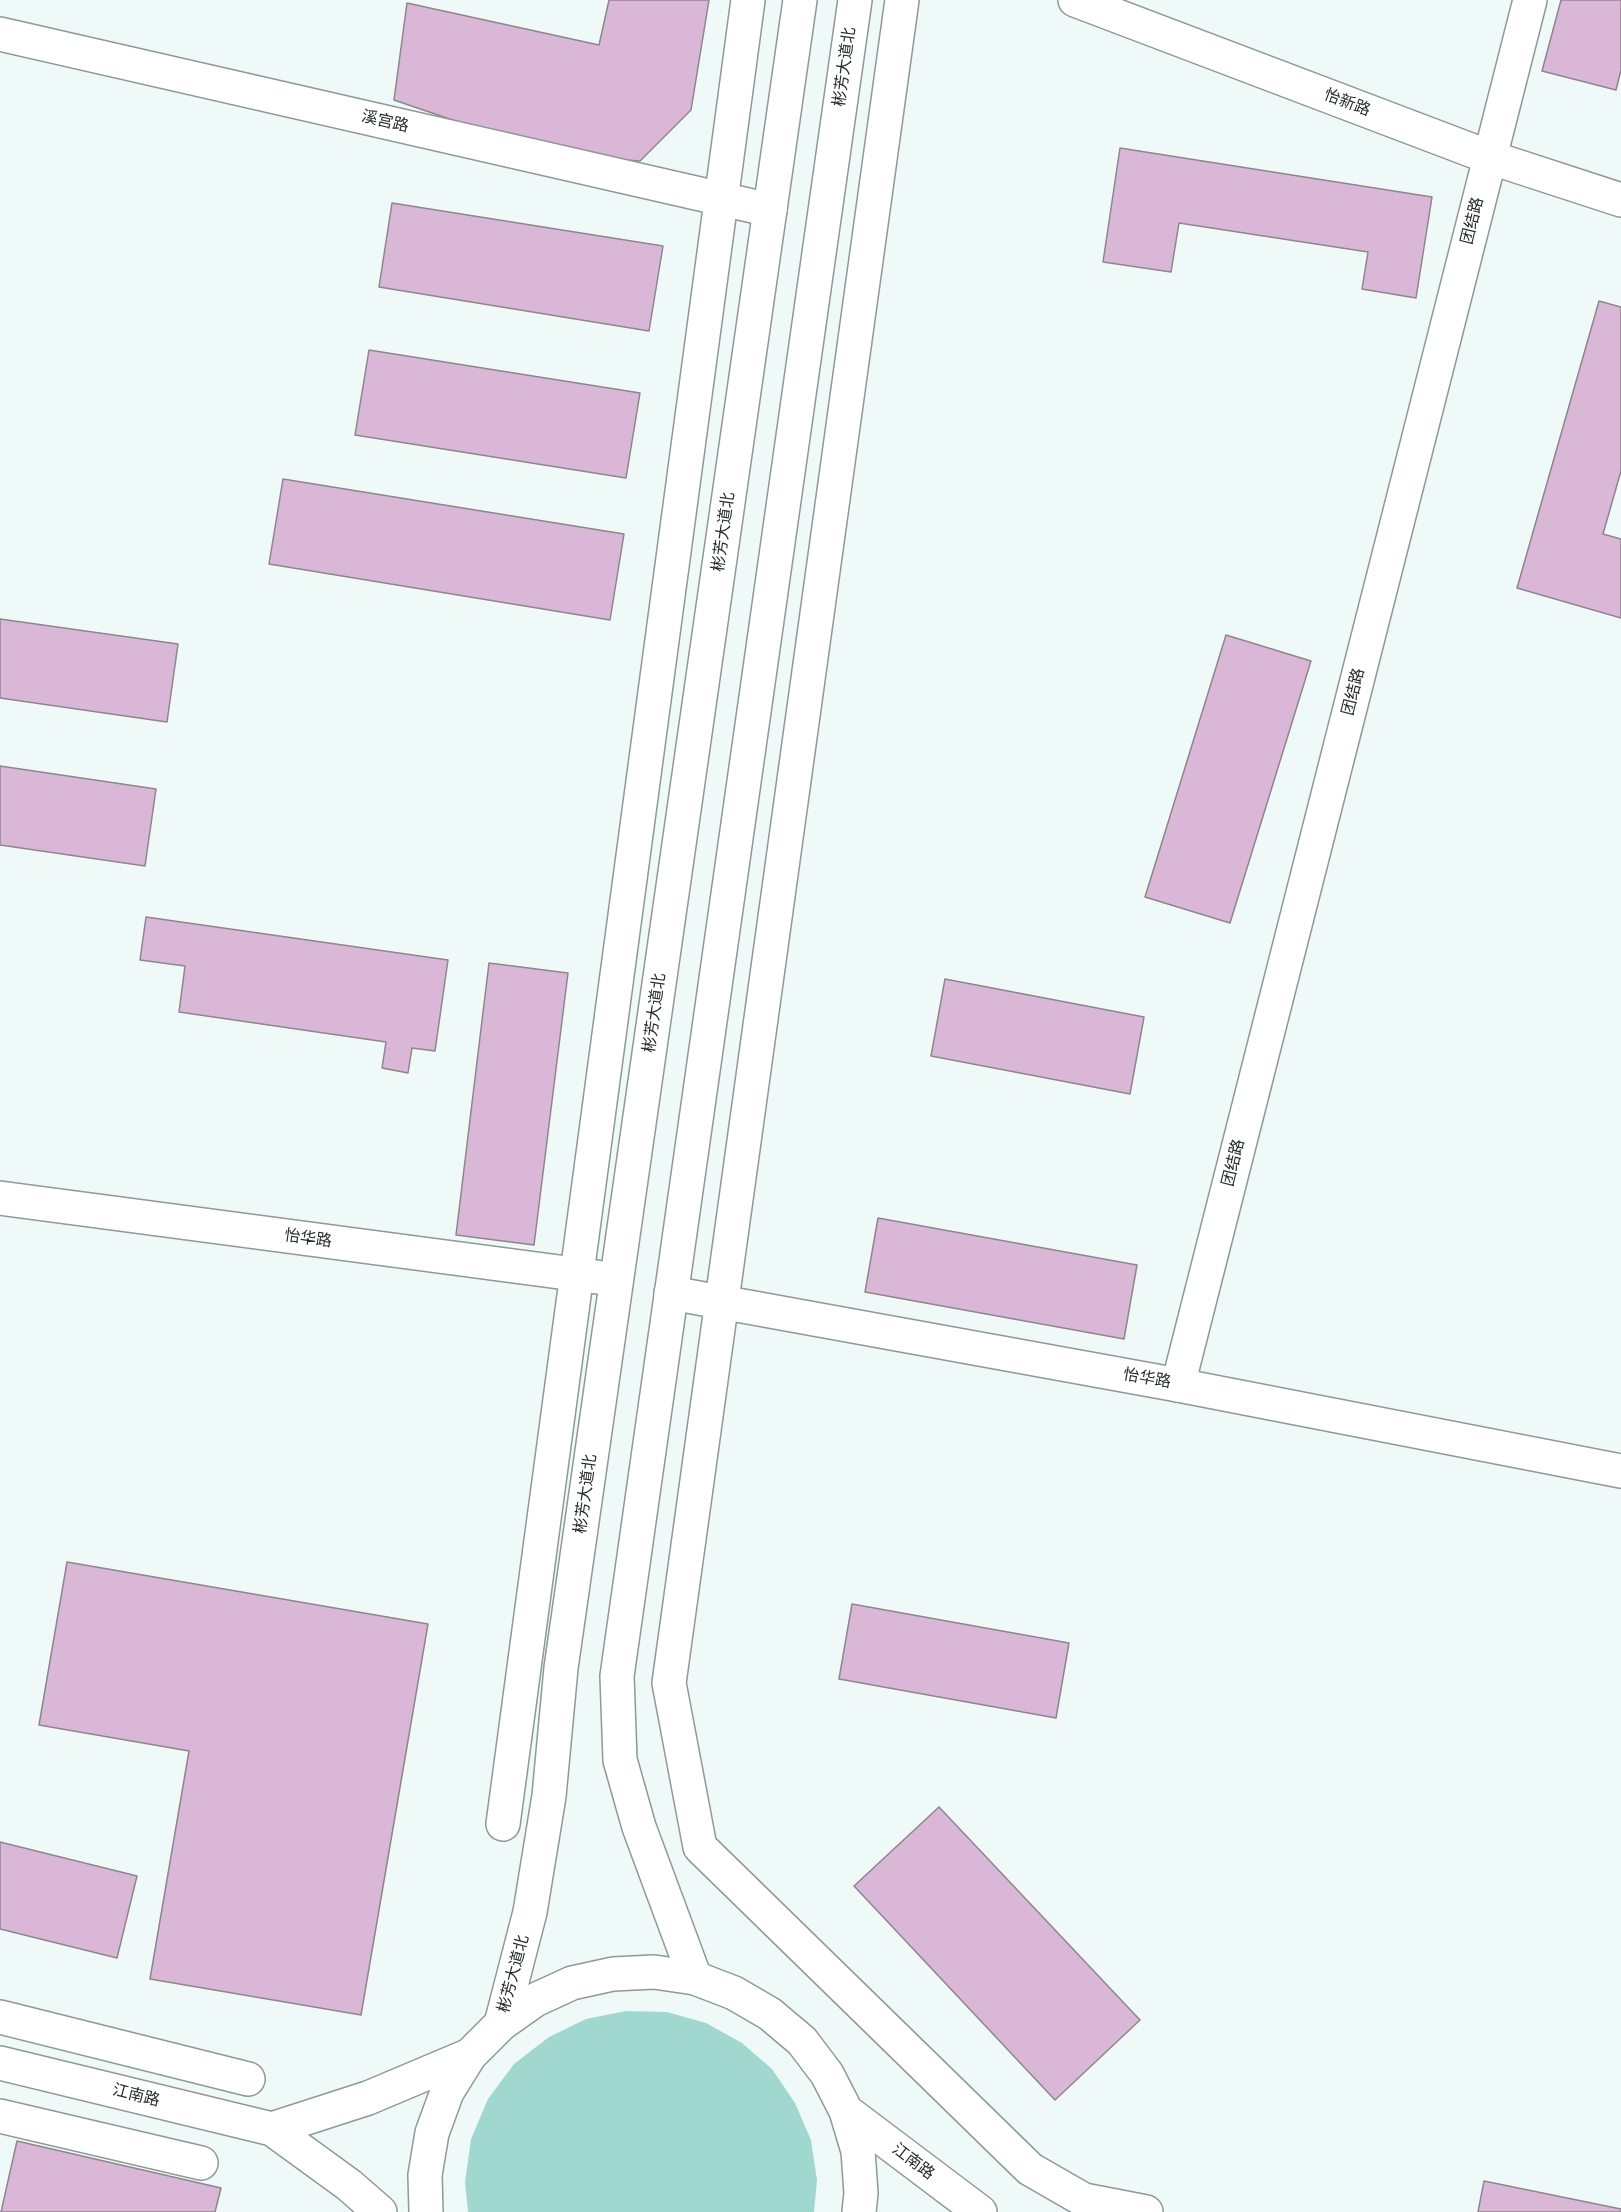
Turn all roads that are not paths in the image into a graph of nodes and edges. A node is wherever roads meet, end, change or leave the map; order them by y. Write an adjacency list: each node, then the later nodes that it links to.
1 (748, 0): 9 (street)
2 (800, 0): 11 (street, 彬芳大道北)
3 (855, 0): 15 (street, 彬芳大道北)
4 (902, 0): 16 (street)
5 (1075, 0): 8 (street, 怡新路)
6 (1530, 0): 8 (street, 团结路)
7 (0, 34): 9 (street, 溪宫路)
8 (1489, 157): 10 (street, 怡新路); 17 (street, 团结路)
9 (721, 199): 11 (street, 溪宫路); 13 (street)
10 (1621, 200)
11 (770, 210): 14 (street, 彬芳大道北)
12 (0, 1198): 13 (street, 怡华路)
13 (577, 1275): 14 (street, 怡华路); 19 (street)
14 (617, 1280): 22 (street, 彬芳大道北)
15 (671, 1293): 16 (street, 怡华路); 20 (street, 彬芳大道北)
16 (722, 1302): 17 (street, 怡华路); 34 (street)
17 (1178, 1385): 18 (street, 怡华路)
18 (1621, 1470)
19 (503, 1824)
20 (695, 1978): 22 (street); 26 (street)
21 (0, 2017): 25 (street)
22 (501, 2024): 23 (street)
23 (470, 2055): 28 (street); 31 (street)
24 (0, 2063): 28 (street, 江南路)
25 (248, 2079)
26 (846, 2111): 32 (street); 33 (street, 江南路)
27 (0, 2116): 29 (street)
28 (272, 2129): 30 (street, 江南路)
29 (201, 2163)
30 (380, 2212)
31 (426, 2212)
32 (859, 2212)
33 (980, 2212)
34 (1146, 2212)

